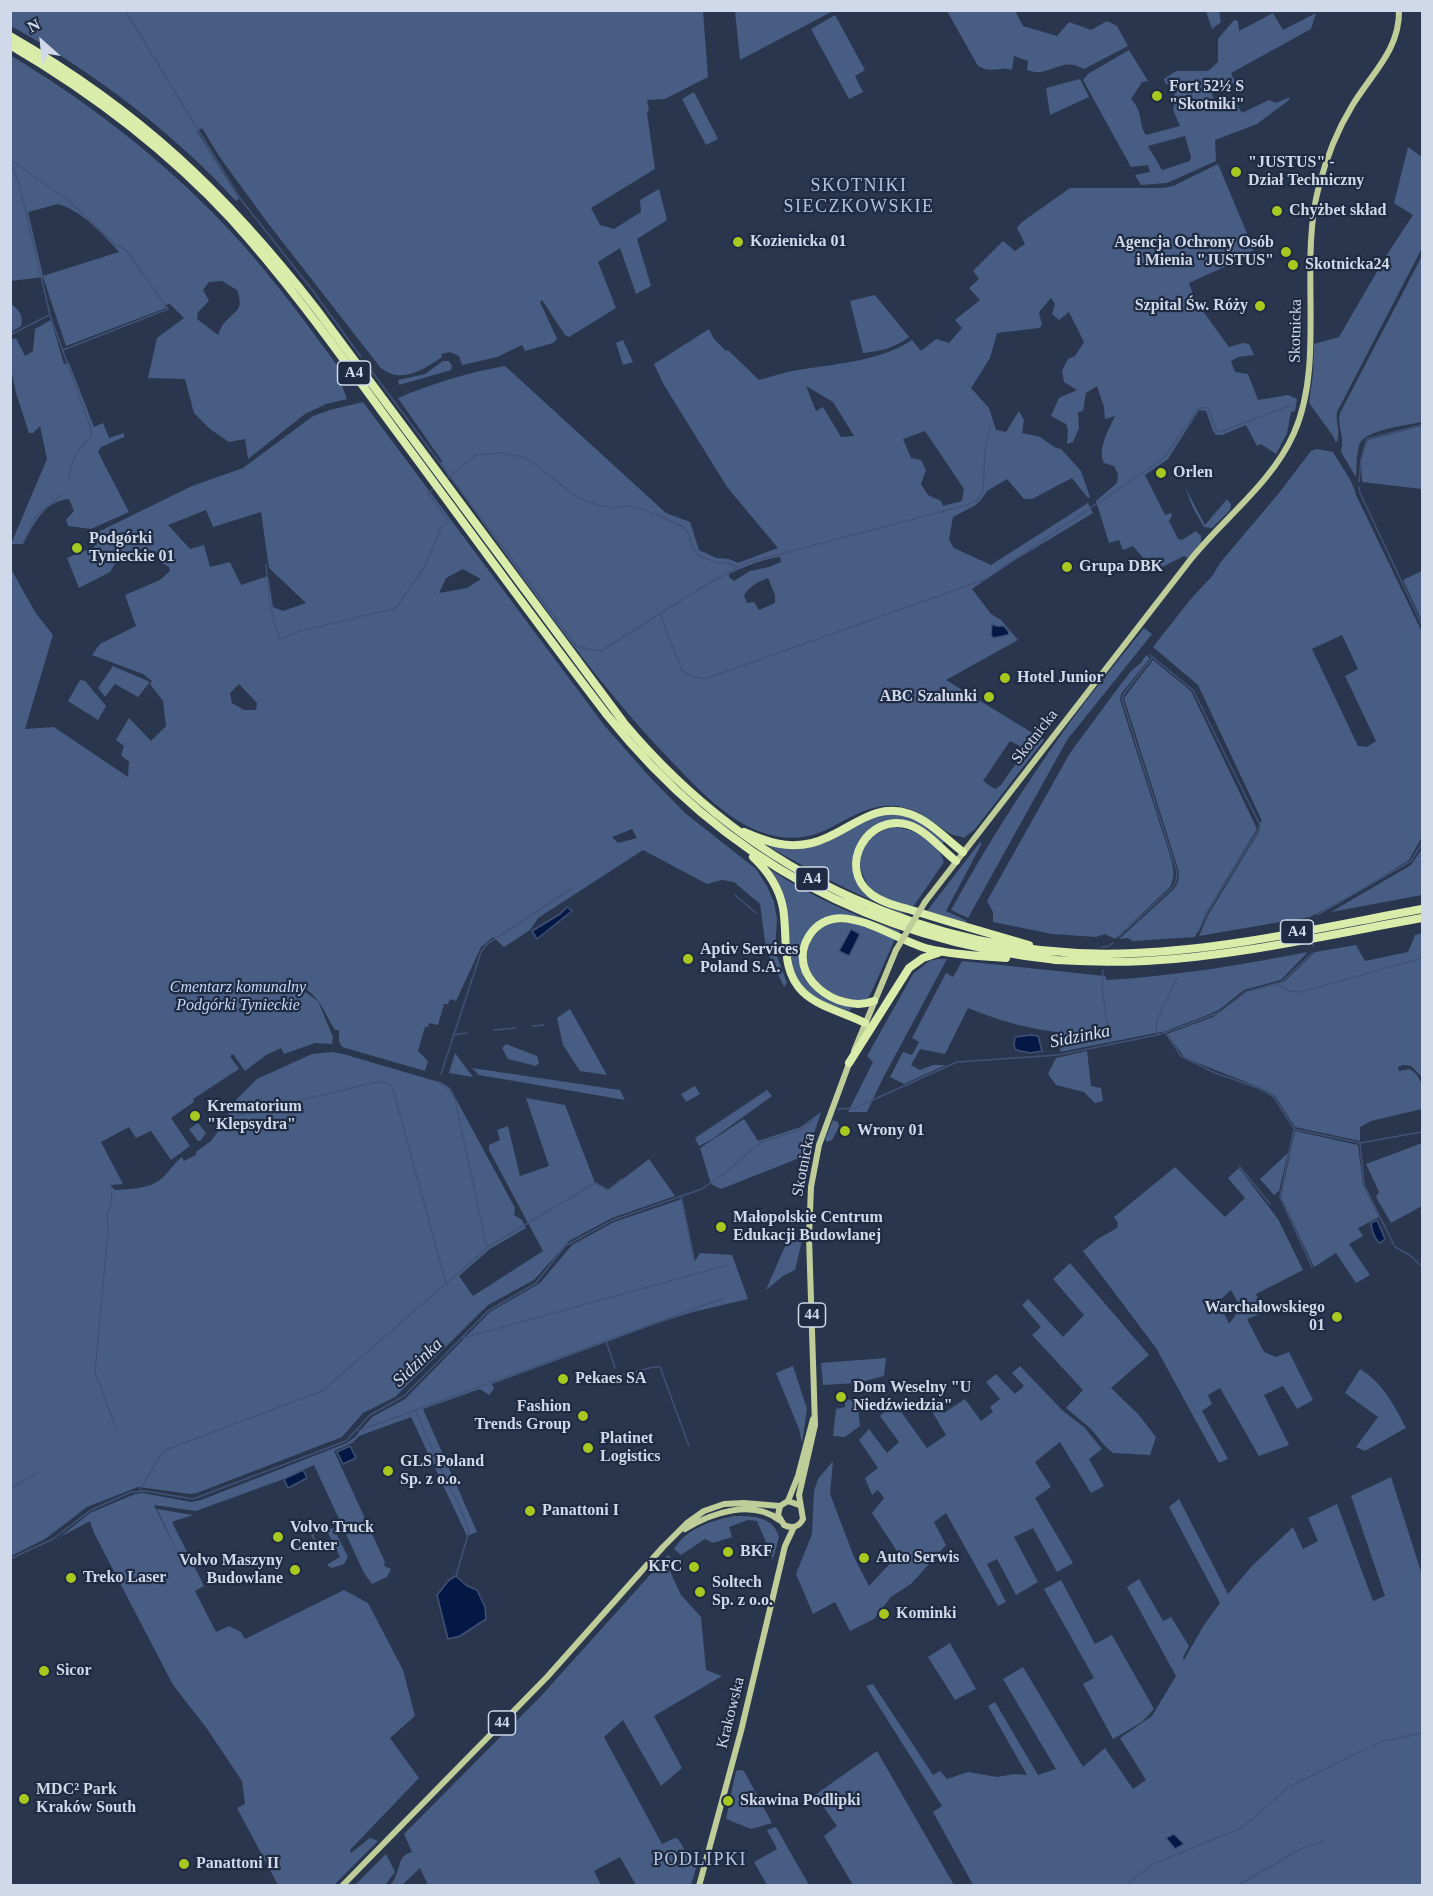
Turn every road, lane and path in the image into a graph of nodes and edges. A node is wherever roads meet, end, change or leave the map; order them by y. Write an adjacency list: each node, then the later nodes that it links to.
1 (1399, 10): 6 (main road, Skotnicka)
2 (10, 36): 4 (highway, A4)
3 (10, 45): 5 (highway, A4)
4 (730, 826): 6 (highway); 11 (highway, A4)
5 (734, 839): 12 (highway, A4); 14 (highway)
6 (963, 852): 7 (main road, Skotnicka / 44)
7 (956, 861): 11 (highway); 13 (main road, Skotnicka / 44, bridge)
8 (1422, 909): 11 (highway, A4)
9 (1422, 918): 12 (highway, A4)
10 (945, 951): 12 (highway); 13 (highway); 15 (highway)
11 (1053, 951)
12 (1057, 960)
13 (873, 1001): 14 (main road, Skotnicka / 44)
14 (865, 1023): 15 (main road, Skotnicka / 44)
15 (849, 1063): 16 (main road, Skotnicka / 44)
16 (814, 1418): 17 (main road, Skotnicka / 44); 18 (main road, Skotnicka / 44)
17 (788, 1501): 18 (main road); 19 (main road)
18 (799, 1505): 21 (main road, 44)
19 (780, 1506): 20 (main road); 22 (main road, 44)
20 (781, 1522): 21 (main road, 44); 22 (main road, 44); 23 (main road, Krakowska)
21 (794, 1527): 23 (main road, Krakowska)
22 (676, 1534): 24 (main road, 44)
23 (785, 1546): 25 (main road, Krakowska)
24 (342, 1886)
25 (699, 1886)

